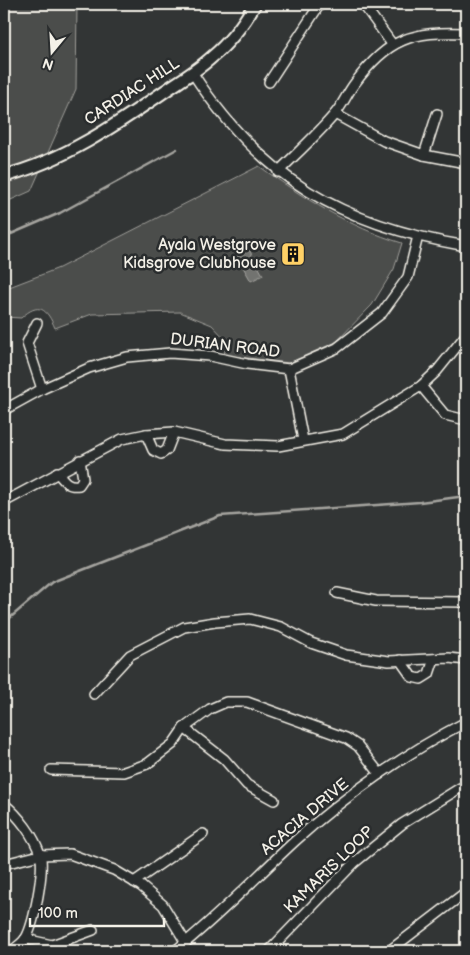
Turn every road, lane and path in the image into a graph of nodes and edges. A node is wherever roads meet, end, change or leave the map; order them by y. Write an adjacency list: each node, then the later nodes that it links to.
1 (255, 4): 6 (main road, CARDIAC HILL)
2 (320, 4): 7 (street)
3 (363, 4): 5 (street)
4 (466, 33): 5 (street)
5 (392, 44): 8 (street)
6 (192, 72): 12 (street); 13 (main road, CARDIAC HILL)
7 (269, 82)
8 (335, 114): 10 (street); 12 (street)
9 (437, 114): 10 (street)
10 (424, 155): 11 (street)
11 (466, 163)
12 (278, 172): 14 (street)
13 (4, 176)
14 (418, 236): 15 (street); 18 (street, DURIAN ROAD)
15 (466, 246)
16 (38, 323): 20 (street)
17 (466, 335): 19 (street)
18 (289, 369): 20 (street, DURIAN ROAD); 25 (street)
19 (421, 386): 22 (street); 25 (street)
20 (42, 389): 21 (street, DURIAN ROAD)
21 (4, 410)
22 (466, 420)
23 (174, 432): 24 (street); 24 (street); 25 (street)
24 (146, 434): 26 (street)
25 (303, 440)
26 (80, 460): 27 (street); 27 (street)
27 (57, 472): 28 (street)
28 (4, 502)
29 (337, 593): 30 (street)
30 (466, 602)
31 (434, 659): 32 (street); 32 (street); 33 (street)
32 (400, 660): 34 (street)
33 (466, 660)
34 (94, 694)
35 (466, 722): 38 (street, ACACIA DRIVE)
36 (184, 728): 37 (street); 38 (street); 40 (street)
37 (51, 770)
38 (380, 774): 49 (street, ACACIA DRIVE)
39 (466, 788): 52 (street, KAMARIS LOOP)
40 (274, 800)
41 (4, 804): 43 (street)
42 (203, 834): 45 (street)
43 (40, 855): 44 (street); 45 (street); 48 (street)
44 (4, 864)
45 (134, 882): 49 (street)
46 (466, 892): 53 (street)
47 (93, 930): 48 (street)
48 (26, 939): 50 (street)
49 (186, 942): 51 (street, ACACIA DRIVE)
50 (12, 951)
51 (175, 951)
52 (269, 951)
53 (389, 951)

